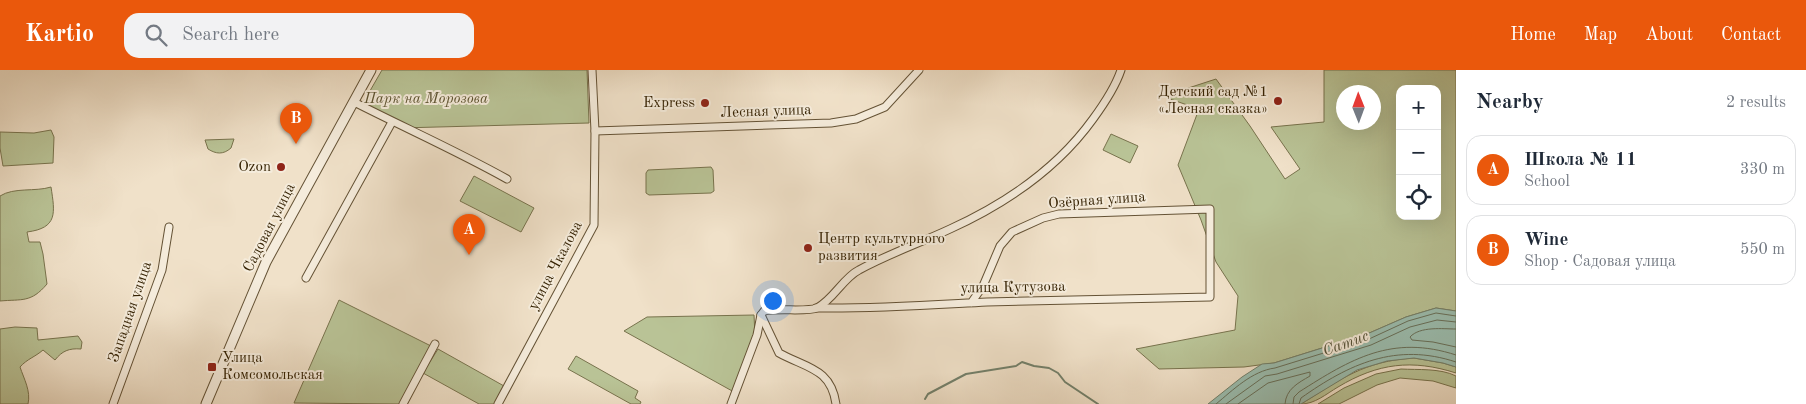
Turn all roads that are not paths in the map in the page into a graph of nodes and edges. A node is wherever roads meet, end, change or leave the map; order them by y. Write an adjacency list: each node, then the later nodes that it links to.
1 (371, 70): 5 (street, Садовая улица)
2 (592, 70): 7 (street, улица Чкалова)
3 (918, 70): 7 (street, Лесная улица)
4 (1121, 70): 13 (street)
5 (354, 102): 6 (street); 17 (street, Садовая улица)
6 (392, 122): 8 (street); 10 (street)
7 (595, 131): 19 (street, улица Чкалова)
8 (507, 179)
9 (169, 227): 16 (street, Западная улица)
10 (306, 278)
11 (1210, 297): 12 (street, улица Кутузова); 12 (street, Озёрная улица)
12 (970, 303): 13 (street, улица Кутузова)
13 (816, 308): 14 (street, улица Кутузова)
14 (761, 315): 20 (street); 21 (street)
15 (435, 344): 18 (street)
16 (113, 404)
17 (206, 404)
18 (403, 404)
19 (498, 404)
20 (732, 404)
21 (836, 404)

